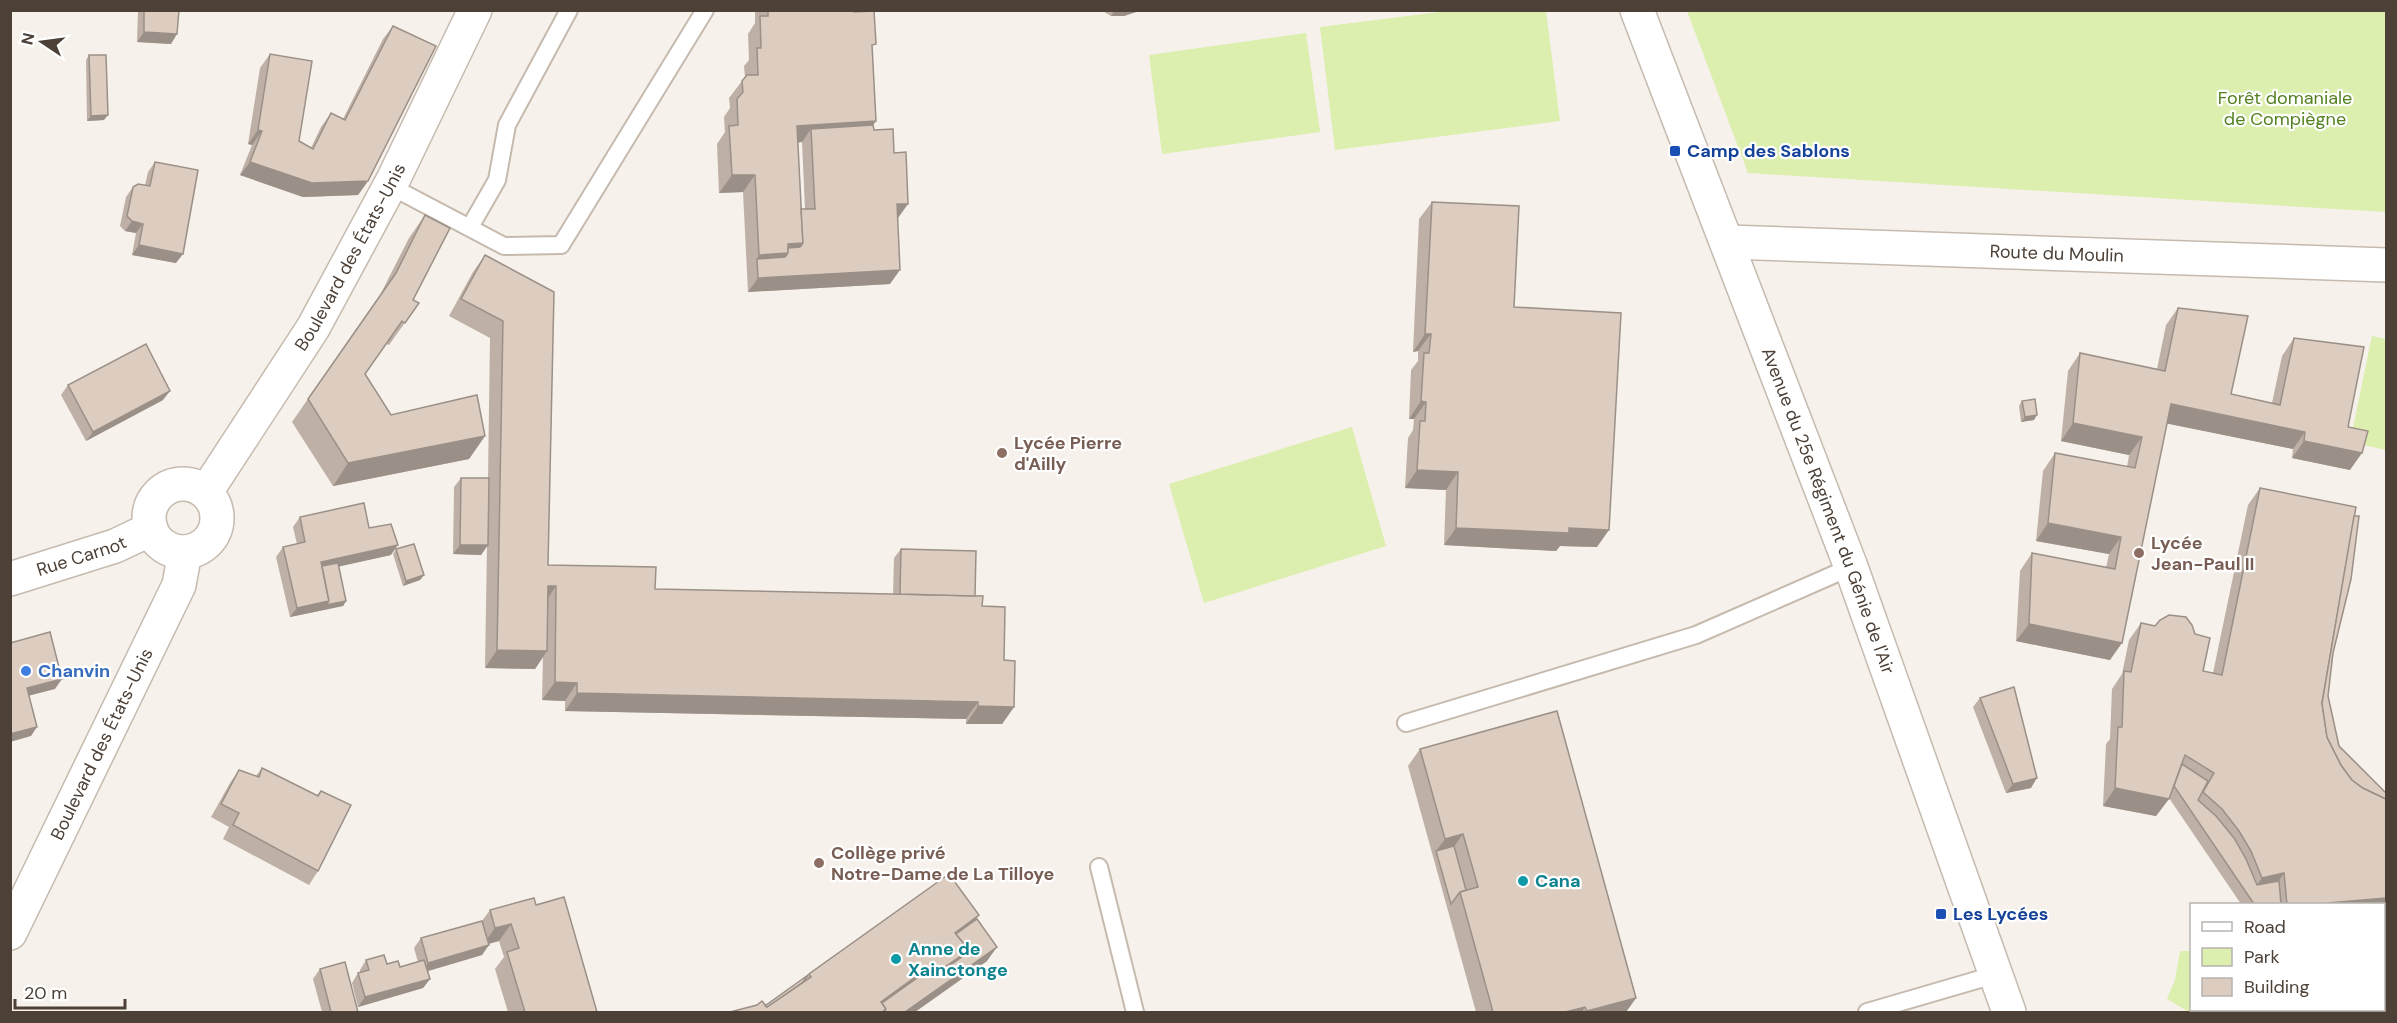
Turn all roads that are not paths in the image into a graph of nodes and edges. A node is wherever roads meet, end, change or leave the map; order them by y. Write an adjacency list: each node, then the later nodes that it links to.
1 (475, 10): 5 (street, Boulevard des États-Unis)
2 (569, 10): 6 (lane)
3 (705, 10): 6 (lane)
4 (1637, 10): 7 (street, Avenue du 25e Régiment du Génie de l'Air)
5 (390, 186): 6 (lane); 9 (street, Boulevard des États-Unis)
6 (470, 227)
7 (1726, 242): 8 (street, Route du Moulin); 12 (street, Avenue du 25e Régiment du Génie de l'Air)
8 (2386, 265)
9 (206, 492): 10 (street); 11 (street)
10 (151, 528): 11 (street); 13 (street, Rue Carnot)
11 (185, 552): 16 (street, Boulevard des États-Unis)
12 (1851, 567): 14 (lane); 18 (street, Avenue du 25e Régiment du Génie de l'Air)
13 (10, 579)
14 (1406, 723)
15 (1099, 867): 19 (lane)
16 (20, 900): 17 (street, Boulevard des États-Unis)
17 (10, 933)
18 (1994, 975): 20 (lane); 21 (street, Avenue du 25e Régiment du Génie de l'Air)
19 (1135, 1012)
20 (1867, 1012)
21 (2009, 1012)

